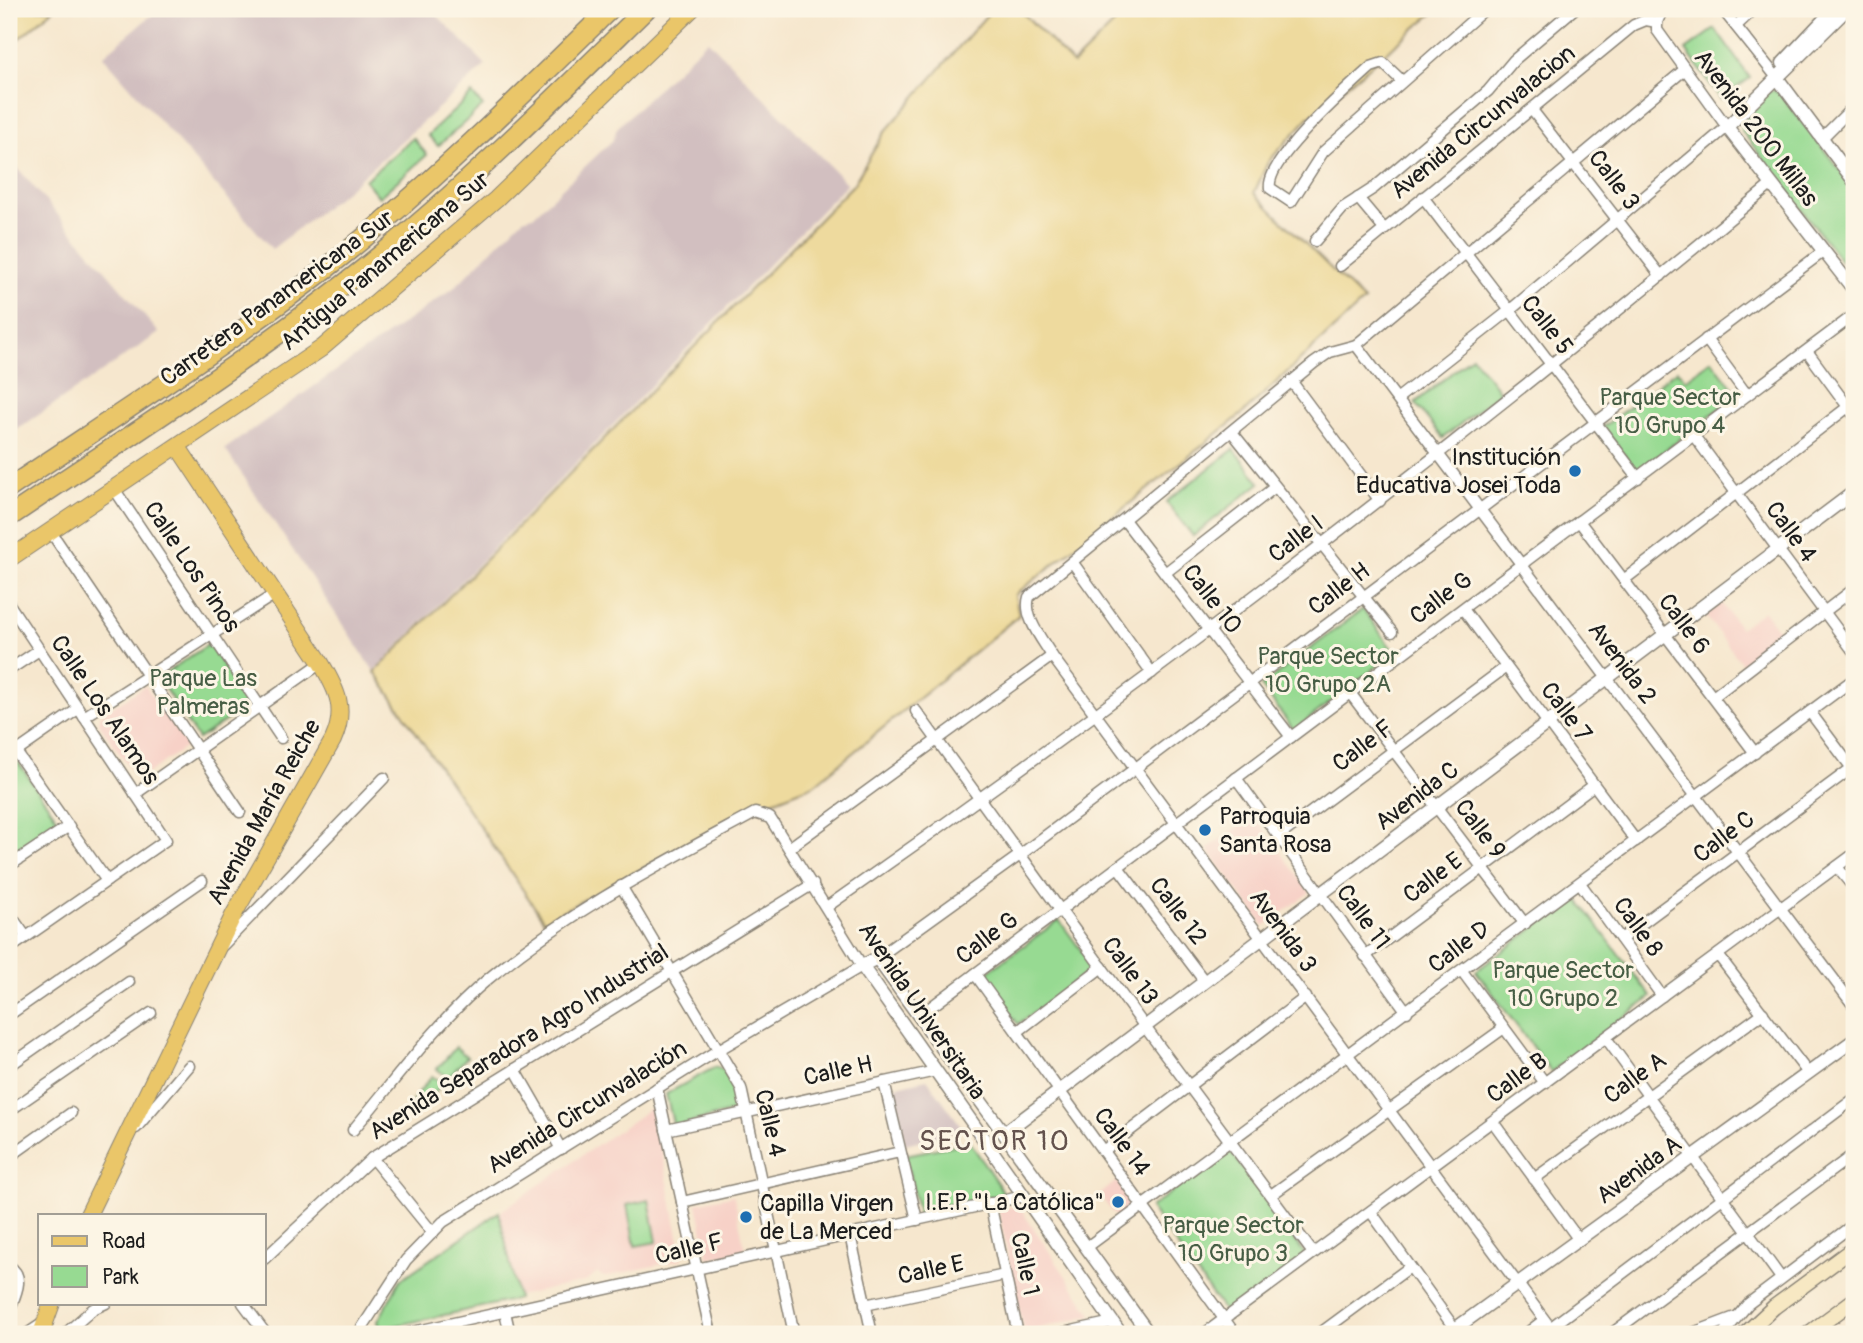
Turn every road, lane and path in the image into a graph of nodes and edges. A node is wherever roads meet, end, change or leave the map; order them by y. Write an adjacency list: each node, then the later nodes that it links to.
1 (646, 9): 58 (highway, Carretera Panamericana Sur)
2 (692, 9): 48 (main road, Antigua Panamericana Sur)
3 (1485, 9): 15 (street)
4 (1574, 9): 26 (street)
5 (1663, 9): 11 (street)
6 (1722, 9): 12 (street, Avenida 200 Millas)
7 (1754, 9): 12 (street)
8 (1834, 9): 14 (street)
9 (1847, 9): 14 (street)
10 (602, 12): 52 (highway, Carretera Panamericana Sur)
11 (1651, 17): 13 (street, Avenida 200 Millas); 17 (street, Avenida Circunvalacion)
12 (1736, 26): 14 (street, Avenida 200 Millas)
13 (1684, 70): 18 (street, Avenida 200 Millas); 21 (street)
14 (1778, 79): 18 (street); 19 (street, Avenida 200 Millas)
15 (1402, 81): 15 (street)
16 (1854, 106): 19 (street)
17 (1532, 110): 21 (street, Calle 3); 25 (street, Avenida Circunvalacion)
18 (1727, 127): 24 (street, Avenida 200 Millas); 27 (street)
19 (1822, 138): 22 (street, Avenida 200 Millas)
20 (1854, 157): 22 (street)
21 (1574, 163): 27 (street, Calle 3); 31 (street)
22 (1844, 167): 23 (street, Avenida 200 Millas)
23 (1854, 181)
24 (1772, 184): 30 (street, Avenida 200 Millas); 33 (street, Calle I)
25 (1423, 197): 28 (street, Avenida Circunvalacion); 31 (street, Calle 5)
26 (1358, 198): 28 (street); 29 (street)
27 (1617, 221): 33 (street, Calle 3); 35 (street)
28 (1384, 229): 32 (street, Avenida Circunvalacion)
29 (1315, 241)
30 (1824, 251): 34 (street, Avenida 200 Millas); 37 (street, Calle H)
31 (1466, 255): 35 (street, Calle 5); 38 (street)
32 (1340, 266)
33 (1661, 276): 40 (street, Calle I)
34 (1854, 290)
35 (1509, 311): 40 (street, Calle 5); 43 (street)
36 (1854, 315): 39 (street, Calle G)
37 (1706, 339): 42 (street); 45 (street, Calle H)
38 (1356, 345): 41 (street); 43 (street, Avenida 2)
39 (1807, 351): 42 (street, Calle G); 44 (street)
40 (1551, 366): 45 (street, Calle 5); 49 (street, Calle I)
41 (1292, 382): 46 (street); 56 (street)
42 (1747, 395): 47 (street, Calle G)
43 (1398, 398): 49 (street, Avenida 2)
44 (1851, 411): 55 (street)
45 (1597, 423): 50 (street, Calle 5); 57 (street, Calle H)
46 (1232, 432): 51 (street); 59 (street)
47 (1694, 436): 50 (street, Calle G); 55 (street, Calle 4)
48 (178, 447): 53 (main road, Antigua Panamericana Sur); 70 (main road, Avenida María Reiche)
49 (1437, 453): 56 (street, Calle I); 57 (street, Avenida 2)
50 (1638, 478): 60 (street, Calle G)
51 (1275, 487): 62 (street); 67 (street)
52 (9, 488)
53 (115, 490): 61 (main road, Antigua Panamericana Sur); 78 (street, Calle Los Pinos)
54 (1854, 492): 63 (street, Avenida C)
55 (1737, 493): 63 (street, Calle 4); 68 (street)
56 (1380, 501): 62 (street, Calle I)
57 (1480, 510): 66 (street, Avenida 2); 71 (street, Calle H)
58 (9, 517)
59 (1125, 521): 65 (street); 67 (street, Calle 10)
60 (1579, 521): 66 (street, Calle G); 68 (street, Calle 6)
61 (51, 532): 64 (main road, Antigua Panamericana Sur); 86 (street)
62 (1322, 545): 71 (street); 75 (street, Calle I)
63 (1778, 549): 74 (street, Calle 4); 77 (street, Avenida C)
64 (9, 559)
65 (1073, 563): 81 (street, Avenida 3); 85 (street)
66 (1521, 565): 73 (street, Calle G); 87 (street, Avenida 2)
67 (1165, 573): 75 (street, Calle 10)
68 (1625, 579): 77 (street, Calle 6)
69 (1854, 589): 74 (street)
70 (275, 594): 78 (street); 82 (main road, Avenida María Reiche)
71 (1363, 597): 76 (street); 89 (street, Calle H)
72 (9, 604): 79 (street, Calle Los Alamos)
73 (1462, 608): 83 (street, Calle 7); 90 (street, Calle G)
74 (1824, 612): 80 (street, Calle 4); 91 (street)
75 (1209, 630): 85 (street, Calle I); 89 (street, Calle 10)
76 (1392, 632)
77 (1665, 634): 87 (street, Avenida C); 91 (street, Calle 6)
78 (212, 635): 86 (street); 92 (street, Calle Los Pinos)
79 (39, 650): 84 (street); 95 (street, Calle Los Alamos)
80 (1854, 652)
81 (1052, 656): 96 (street, Avenida 3); 100 (street)
82 (321, 663): 92 (street); 143 (main road, Avenida María Reiche)
83 (1506, 667): 97 (street, Calle 7); 101 (street, Calle F)
84 (9, 670)
85 (1152, 673): 96 (street, Calle I)
86 (147, 676): 95 (street); 102 (street)
87 (1607, 678): 97 (street, Avenida C); 111 (street, Avenida 2)
88 (1854, 679): 94 (street, Calle D)
89 (1250, 683): 98 (street, Calle 10); 105 (street, Calle H)
90 (1350, 692): 98 (street, Calle G); 101 (street, Calle 9)
91 (1713, 697): 103 (street, Calle 6)
92 (259, 706): 99 (street, Calle Los Pinos); 102 (street)
93 (916, 711): 100 (street, Calle 13)
94 (1811, 712): 103 (street, Calle D); 106 (street)
95 (81, 713): 104 (street); 110 (street, Calle Los Alamos)
96 (1095, 715): 105 (street, Avenida 3); 112 (street, Calle I)
97 (1548, 723): 109 (street, Calle 7); 113 (street, Avenida C)
98 (1291, 737): 108 (street, Calle G)
99 (281, 738)
100 (939, 741): 112 (street, Calle 13); 119 (street)
101 (1393, 749): 113 (street, Calle 9); 117 (street, Calle F)
102 (197, 750): 110 (street); 114 (street)
103 (1755, 753): 111 (street, Calle D)
104 (12, 754): 116 (street)
105 (1135, 768): 115 (street, Avenida 3); 122 (street, Calle H)
106 (1853, 769): 120 (street, Calle C)
107 (384, 778): 143 (street)
108 (1236, 778): 115 (street, Calle G); 117 (street, Calle 11)
109 (1594, 785): 118 (street, Calle 7); 126 (street, Calle E)
110 (135, 794): 127 (street, Calle Los Alamos)
111 (1696, 797): 118 (street, Calle D); 120 (street, Avenida 2)
112 (981, 800): 122 (street, Calle 13); 134 (street, Calle I)
113 (1437, 807): 126 (street, Calle 9); 133 (street, Avenida C)
114 (240, 812)
115 (1176, 823): 124 (street, Calle G); 140 (street, Avenida 3)
116 (69, 827): 123 (street); 127 (street)
117 (1279, 836): 133 (street, Calle 11)
118 (1636, 841): 129 (street, Calle D)
119 (789, 848): 130 (street, Avenida Universitaria); 131 (street, Avenida Universitaria)
120 (1738, 852): 135 (street, Avenida 2); 141 (street, Calle C)
121 (1854, 854): 125 (street, Calle B)
122 (1020, 855): 136 (street, Calle 13); 146 (street, Calle H)
123 (9, 866)
124 (1118, 867): 136 (street, Calle G); 153 (street, Calle 12)
125 (1837, 867): 132 (street); 135 (street, Calle B)
126 (1483, 868): 138 (street, Calle 9); 145 (street, Calle E)
127 (107, 881): 139 (street)
128 (202, 881): 160 (street)
129 (1580, 883): 138 (street, Calle D); 141 (street, Calle 8)
130 (813, 884): 134 (street, Avenida Universitaria); 149 (street, Avenida Separadora Agro Industrial)
131 (621, 886): 149 (street, Calle 4); 186 (street)
132 (1854, 888)
133 (1320, 895): 140 (street, Avenida C); 145 (street, Calle 11)
134 (828, 906): 147 (street, Avenida Universitaria)
135 (1780, 908): 144 (street, Calle B); 156 (street, Avenida 2)
136 (1060, 910): 148 (street, Calle 13); 151 (street, Calle G)
137 (9, 913): 139 (street)
138 (1525, 924): 150 (street, Calle D)
139 (26, 937): 142 (street)
140 (1263, 938): 153 (street, Avenida C); 155 (street, Avenida 3)
141 (1621, 940): 154 (street, Calle 8)
142 (9, 949)
143 (215, 953): 189 (main road, Avenida María Reiche)
144 (1718, 955): 154 (street, Calle B); 159 (street)
145 (1365, 956): 157 (street, Calle 11)
146 (877, 958): 147 (street, Avenida Circunvalación); 161 (street, Avenida Universitaria)
147 (862, 966): 167 (street, Avenida Circunvalación); 172 (street, Avenida Universitaria)
148 (1101, 967): 162 (street, Calle 13); 164 (street)
149 (673, 971): 167 (street, Calle 4); 171 (street, Avenida Separadora Agro Industrial)
150 (1462, 971): 157 (street, Calle D); 163 (street)
151 (975, 974): 161 (street, Calle G); 164 (street, Calle 14)
152 (129, 982): 169 (street)
153 (1205, 982): 162 (street, Avenida C)
154 (1662, 996): 165 (street, Calle B)
155 (1306, 998): 168 (street, Avenida 3); 176 (street)
156 (1854, 1006)
157 (1407, 1012): 168 (street, Calle D)
158 (151, 1013): 182 (street)
159 (1763, 1013): 173 (street); 179 (street, Calle A)
160 (9, 1015)
161 (919, 1016): 188 (street, Avenida Universitaria)
162 (1145, 1027): 176 (street, Calle 13); 178 (street, Avenida C)
163 (1504, 1028): 175 (street); 181 (street)
164 (1017, 1032): 178 (street, Calle 14)
165 (1606, 1038): 175 (street, Calle B); 179 (street)
166 (1854, 1040): 173 (street, Avenida A)
167 (720, 1049): 177 (street, Avenida Circunvalación); 183 (street, Calle 4)
168 (1348, 1055): 181 (street, Avenida 3); 190 (street, Calle D)
169 (9, 1066)
170 (189, 1066): 189 (street)
171 (515, 1069): 191 (street); 197 (street, Avenida Separadora Agro Industrial)
172 (936, 1071): 174 (street, Calle H); 202 (street, Avenida Universitaria)
173 (1808, 1073): 196 (street, Avenida A)
174 (884, 1082): 183 (street, Calle H); 193 (street)
175 (1545, 1083): 185 (street, Calle B)
176 (1190, 1085): 190 (street, Calle 13); 192 (street)
177 (657, 1088): 187 (street); 191 (street, Avenida Circunvalación)
178 (1060, 1091): 188 (street, Avenida C); 192 (street, Calle 14)
179 (1649, 1094): 196 (street); 199 (street, Calle A)
180 (1854, 1099): 203 (street)
181 (1388, 1110): 198 (street, Avenida 3); 201 (street)
182 (9, 1111)
183 (748, 1112): 187 (street, Calle H); 200 (street, Calle 4)
184 (71, 1113): 195 (street)
185 (1493, 1122): 198 (street, Calle B); 199 (street)
186 (353, 1130)
187 (666, 1130): 204 (street)
188 (1004, 1133): 215 (street, Avenida Universitaria)
189 (125, 1140): 208 (main road, Avenida María Reiche)
190 (1231, 1141): 201 (street, Calle 13); 206 (street, Calle D)
191 (561, 1149): 211 (street, Avenida Circunvalación)
192 (1103, 1151): 206 (street, Calle 14)
193 (901, 1152): 200 (street); 209 (street)
194 (1854, 1154): 212 (street)
195 (9, 1157)
196 (1692, 1157): 203 (street); 214 (street, Avenida A)
197 (372, 1158): 211 (street); 219 (street, Avenida Separadora Agro Industrial)
198 (1430, 1169): 207 (street, Calle B); 225 (street, Avenida 3)
199 (1534, 1179): 214 (street)
200 (762, 1184): 204 (street); 217 (street, Calle 4)
201 (1271, 1195): 218 (street, Calle 13)
202 (1024, 1196): 205 (street, Calle F); 235 (street, Avenida Universitaria)
203 (1722, 1200): 212 (street); 236 (street)
204 (682, 1202): 222 (street)
205 (990, 1203): 209 (street, Calle F); 223 (street, Calle 1)
206 (1143, 1206): 215 (street, Calle D); 234 (street, Calle 14)
207 (1371, 1212): 218 (street, Calle B); 221 (street)
208 (88, 1214)
209 (917, 1220): 213 (street, Calle F)
210 (1854, 1224): 224 (street)
211 (433, 1233): 242 (street, Avenida Circunvalación)
212 (1747, 1234): 224 (street); 256 (street)
213 (850, 1235): 217 (street, Calle F); 230 (street)
214 (1579, 1240): 225 (street, Avenida A)
215 (1087, 1247): 251 (street, Avenida Universitaria)
216 (1854, 1248): 259 (main road)
217 (776, 1251): 222 (street, Calle F); 246 (street, Calle 4)
218 (1313, 1253): 234 (street, Calle B)
219 (266, 1257)
220 (9, 1266): 231 (street)
221 (1410, 1267): 238 (street); 254 (street)
222 (697, 1269): 232 (street, Calle F); 245 (street)
223 (1006, 1275): 230 (street, Calle E); 248 (street, Calle 1)
224 (1781, 1278): 233 (street)
225 (1517, 1284): 236 (street, Avenida 3); 238 (street, Avenida A)
226 (1854, 1300): 260 (main road)
227 (52, 1304): 237 (main road)
228 (103, 1304): 240 (street)
229 (244, 1304): 241 (street)
230 (865, 1305): 247 (street)
231 (9, 1311)
232 (505, 1312): 243 (street, Calle F); 244 (street)
233 (1735, 1317): 257 (street); 258 (street)
234 (1224, 1319): 252 (street, Calle B); 253 (street, Calle 14)
235 (1113, 1322): 249 (street); 250 (street, Avenida Universitaria)
236 (1550, 1327): 255 (street)
237 (43, 1328): 239 (street)
238 (1451, 1332)
239 (27, 1334)
240 (65, 1334)
241 (266, 1334)
242 (358, 1334)
243 (404, 1334)
244 (510, 1334)
245 (711, 1334)
246 (794, 1334)
247 (872, 1334)
248 (1018, 1334)
249 (1058, 1334)
250 (1121, 1334)
251 (1149, 1334)
252 (1204, 1334)
253 (1235, 1334)
254 (1319, 1334)
255 (1526, 1334)
256 (1611, 1334)
257 (1690, 1334)
258 (1723, 1334)
259 (1745, 1334)
260 (1808, 1334)

